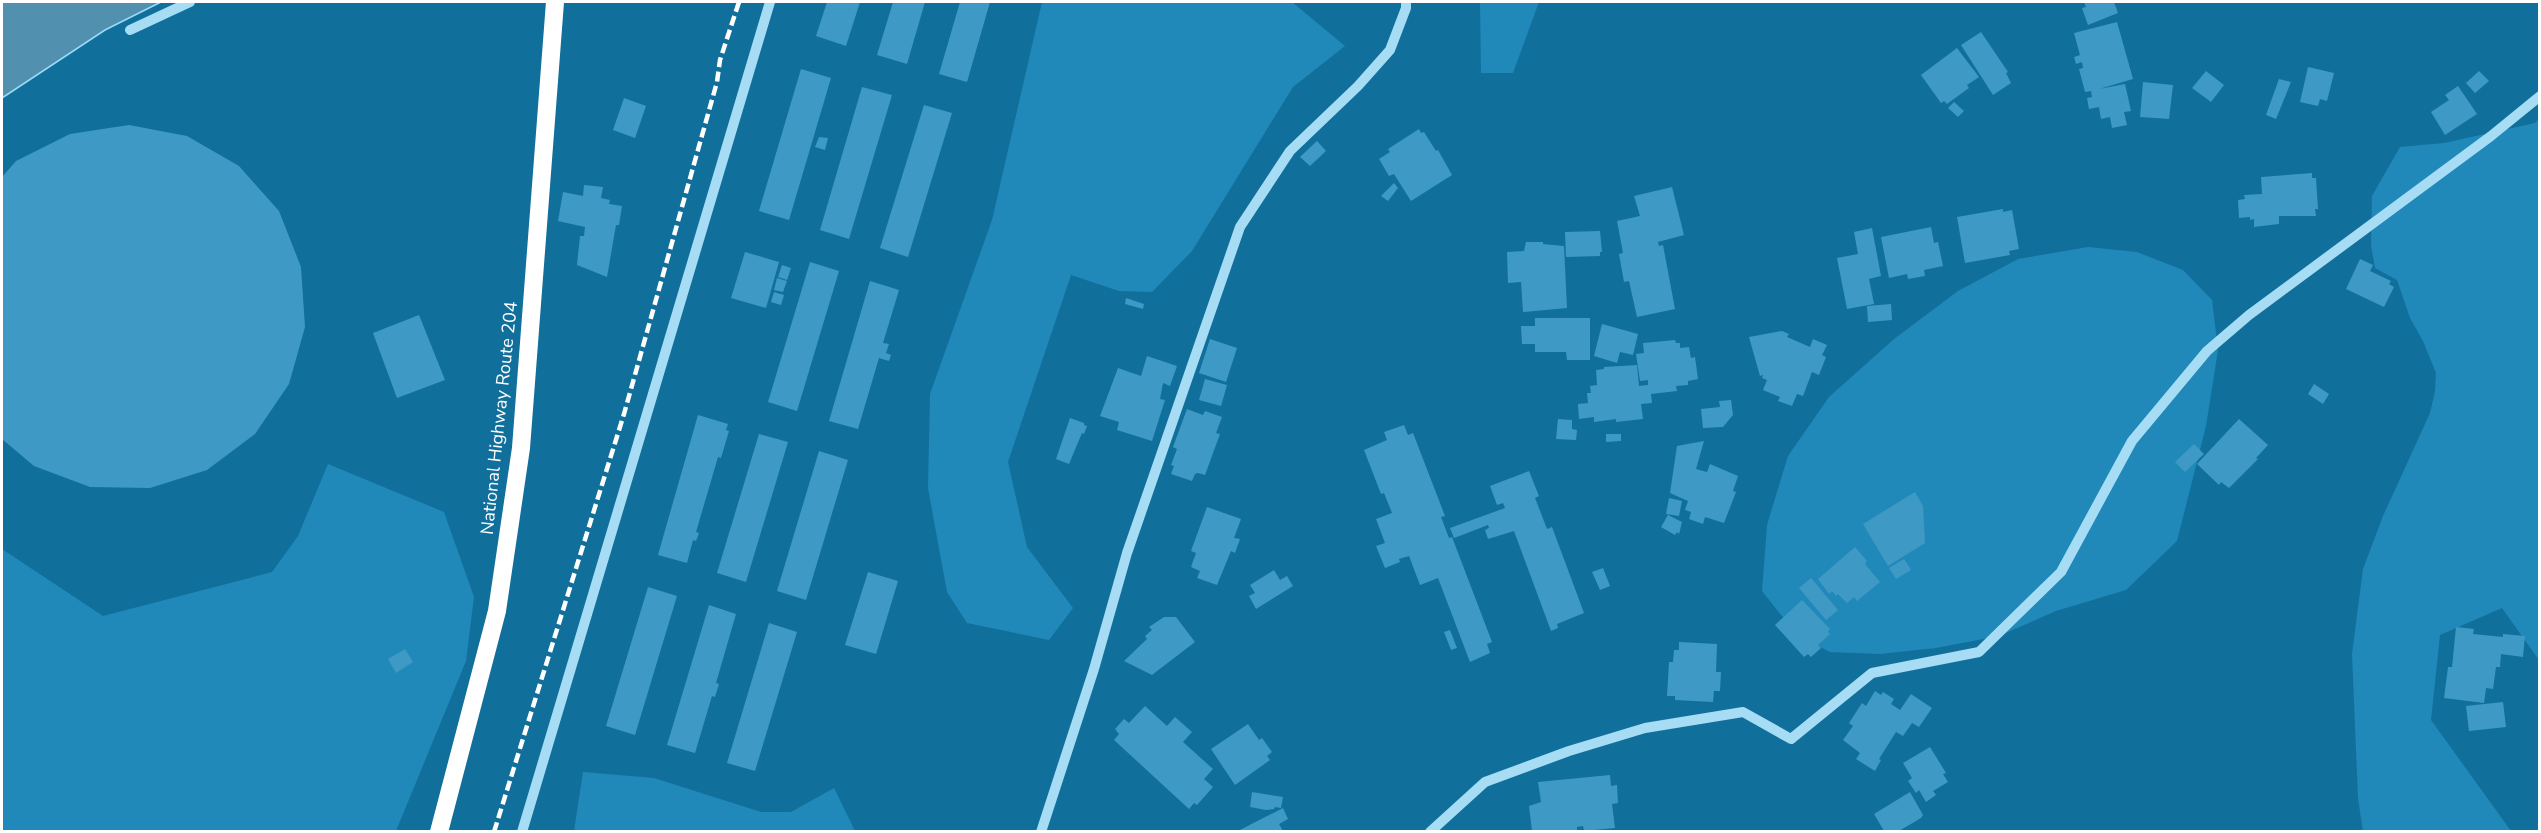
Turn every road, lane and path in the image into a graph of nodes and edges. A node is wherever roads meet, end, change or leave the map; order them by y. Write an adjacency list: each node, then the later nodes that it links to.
1 (190, 2): 5 (street)
2 (555, 2): 7 (highway, National Highway Route 204)
3 (770, 2): 8 (street)
4 (1406, 2): 9 (street)
5 (130, 30)
6 (2540, 96): 10 (street)
7 (440, 831)
8 (522, 831)
9 (1041, 831)
10 (1430, 831)

